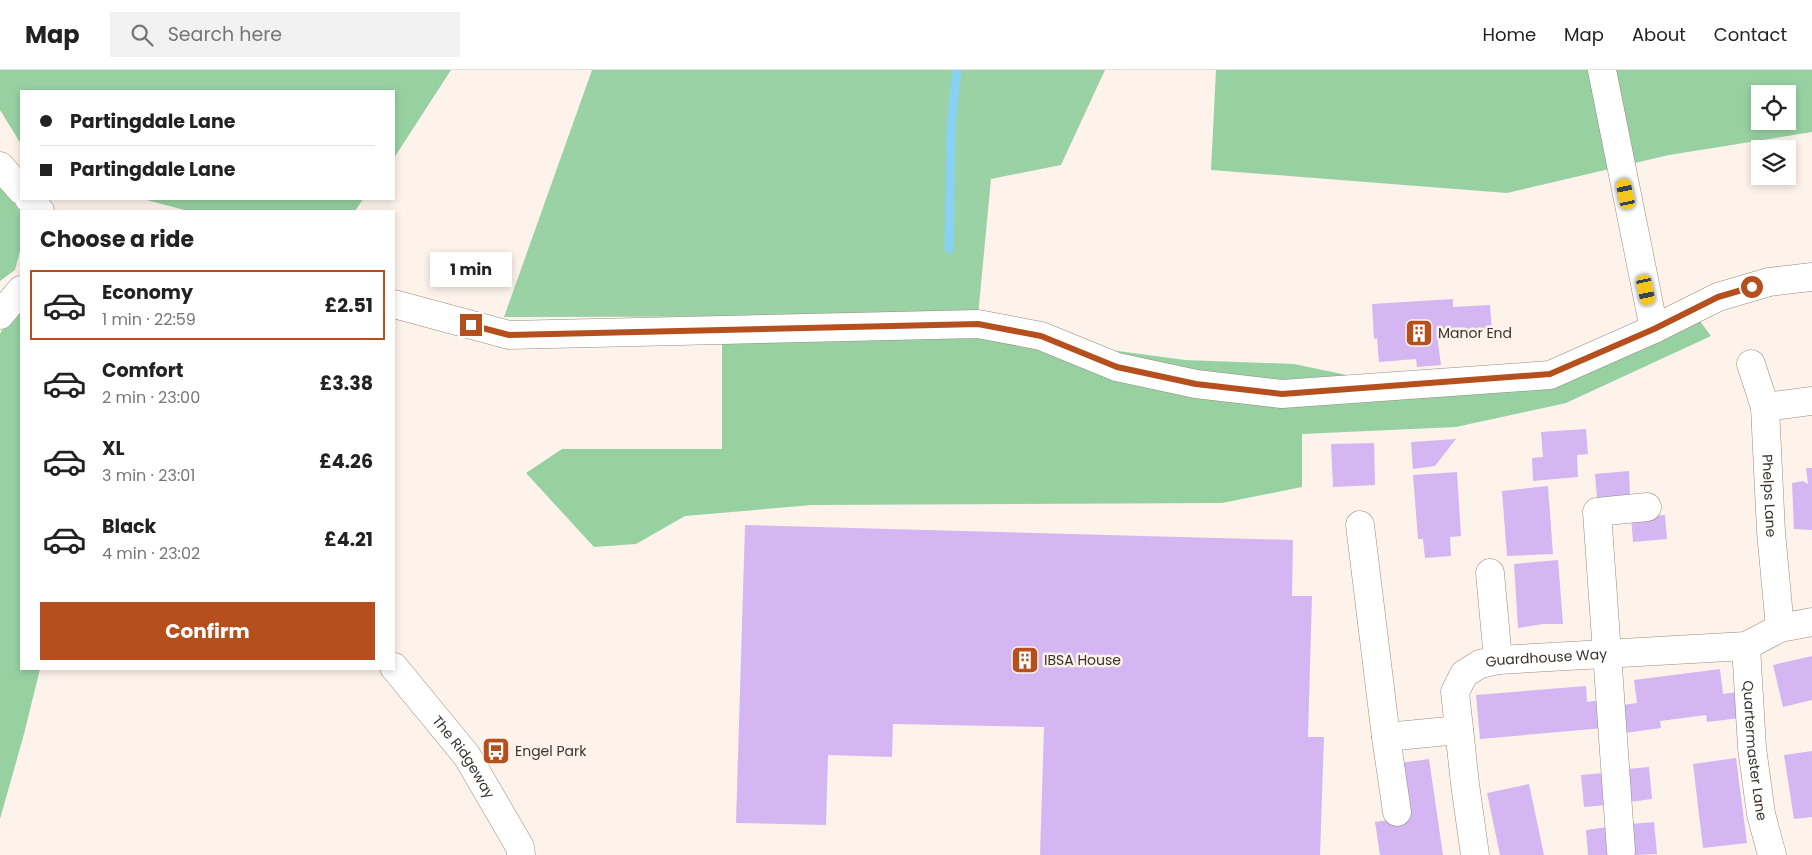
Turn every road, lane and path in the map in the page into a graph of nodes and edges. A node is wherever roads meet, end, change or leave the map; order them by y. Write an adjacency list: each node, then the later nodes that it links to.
1 (1602, 70): 10 (street)
2 (0, 166): 3 (street)
3 (20, 189)
4 (30, 200): 5 (street)
5 (39, 210)
6 (1812, 277): 10 (street)
7 (20, 291): 9 (street)
8 (395, 304): 10 (street)
9 (0, 315)
10 (1654, 329)
11 (1751, 364): 13 (street, Phelps Lane)
12 (1812, 401): 13 (street)
13 (1765, 407): 18 (street, Phelps Lane)
14 (1647, 507): 20 (street)
15 (1360, 525): 24 (street)
16 (1490, 573): 21 (street)
17 (1812, 622): 18 (street, Guardhouse Way)
18 (1780, 628): 19 (street, Guardhouse Way)
19 (1746, 646): 20 (street, Guardhouse Way); 29 (street, Quartermaster Lane)
20 (1608, 654): 21 (street, Guardhouse Way); 26 (street)
21 (1498, 660): 23 (street, Guardhouse Way)
22 (395, 668): 27 (street, The Ridgeway)
23 (1459, 730): 24 (street); 28 (street, Guardhouse Way)
24 (1386, 737): 25 (street)
25 (1396, 812)
26 (1621, 851)
27 (521, 855)
28 (1475, 855)
29 (1772, 855)

